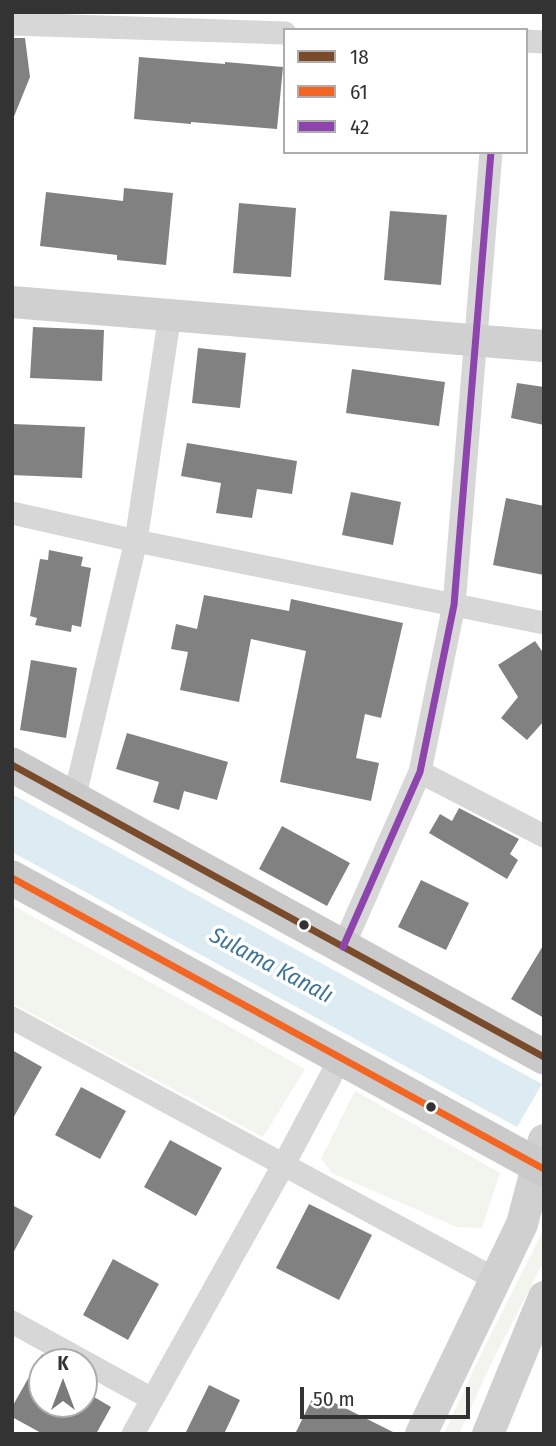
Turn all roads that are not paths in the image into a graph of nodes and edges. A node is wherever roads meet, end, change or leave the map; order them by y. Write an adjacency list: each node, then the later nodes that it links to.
1 (12, 24): 2 (street)
2 (283, 33)
3 (491, 154): 6 (street)
4 (12, 302): 5 (street)
5 (170, 314): 6 (street); 9 (street)
6 (476, 341): 7 (street); 10 (street)
7 (544, 346)
8 (12, 513): 9 (street)
9 (136, 541): 10 (street); 14 (street)
10 (454, 605): 11 (street); 13 (street)
11 (544, 623)
12 (12, 765): 14 (main road)
13 (420, 772): 15 (street); 17 (street)
14 (74, 799): 17 (main road)
15 (544, 836)
16 (12, 878): 20 (main road)
17 (343, 947): 19 (main road)
18 (12, 1018): 22 (street)
19 (544, 1056)
20 (340, 1059): 21 (main road); 22 (street)
21 (541, 1158): 23 (street)
22 (284, 1164): 23 (street); 26 (street)
23 (495, 1279): 28 (street)
24 (543, 1298): 29 (street)
25 (12, 1322): 26 (street)
26 (152, 1399): 27 (street)
27 (133, 1434)
28 (421, 1434)
29 (488, 1434)

